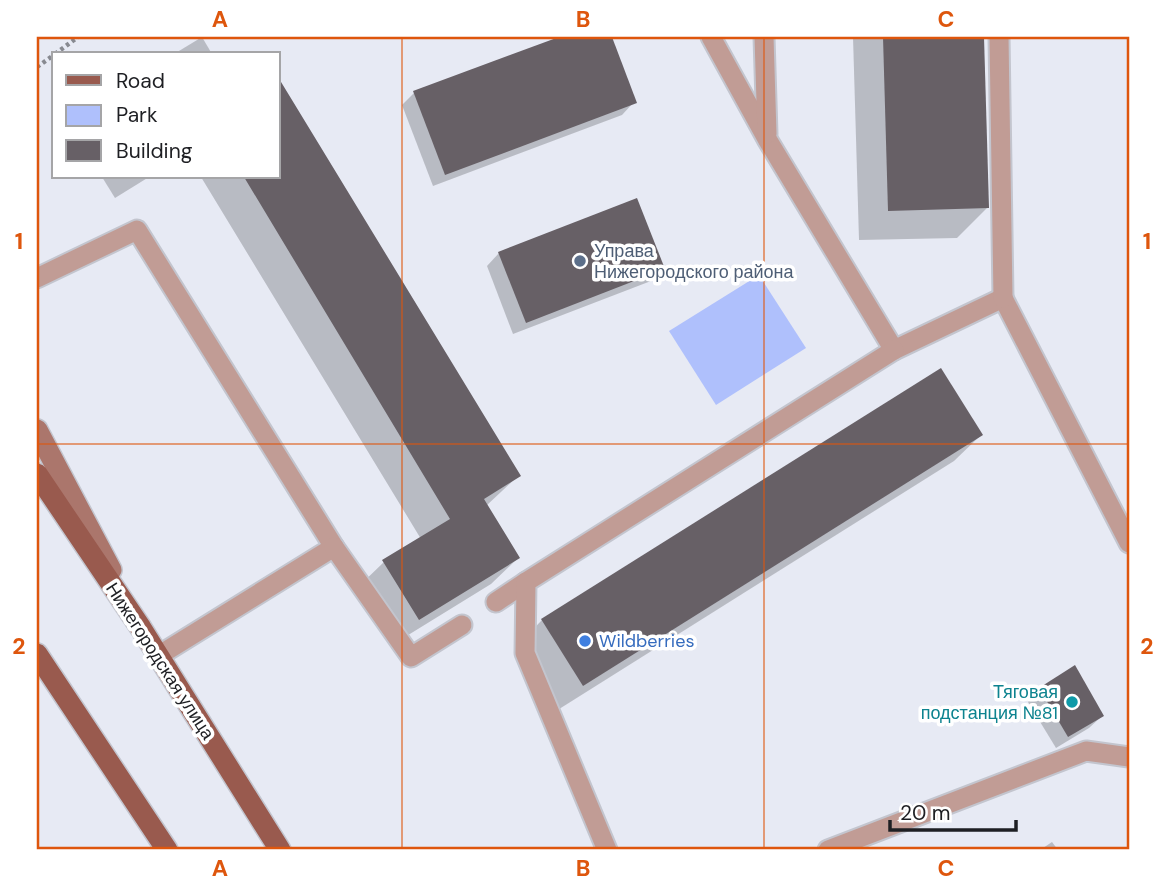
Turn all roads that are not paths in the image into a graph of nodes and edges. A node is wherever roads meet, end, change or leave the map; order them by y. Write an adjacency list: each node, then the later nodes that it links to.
1 (711, 37): 4 (lane)
2 (764, 37): 4 (lane)
3 (999, 37): 6 (lane)
4 (767, 139): 7 (lane)
5 (37, 278): 11 (lane)
6 (1003, 298): 7 (lane); 10 (lane)
7 (894, 350): 12 (lane)
8 (37, 430): 15 (street)
9 (37, 474): 15 (main road, Нижегородская улица)
10 (1129, 543)
11 (334, 547): 14 (lane); 17 (lane)
12 (526, 582): 13 (lane); 21 (lane)
13 (496, 602)
14 (462, 625)
15 (141, 628): 17 (main road, Нижегородская улица)
16 (37, 654): 19 (main road)
17 (158, 656): 20 (main road, Нижегородская улица)
18 (1129, 757): 22 (lane)
19 (167, 850)
20 (280, 850)
21 (607, 850)
22 (828, 850)

